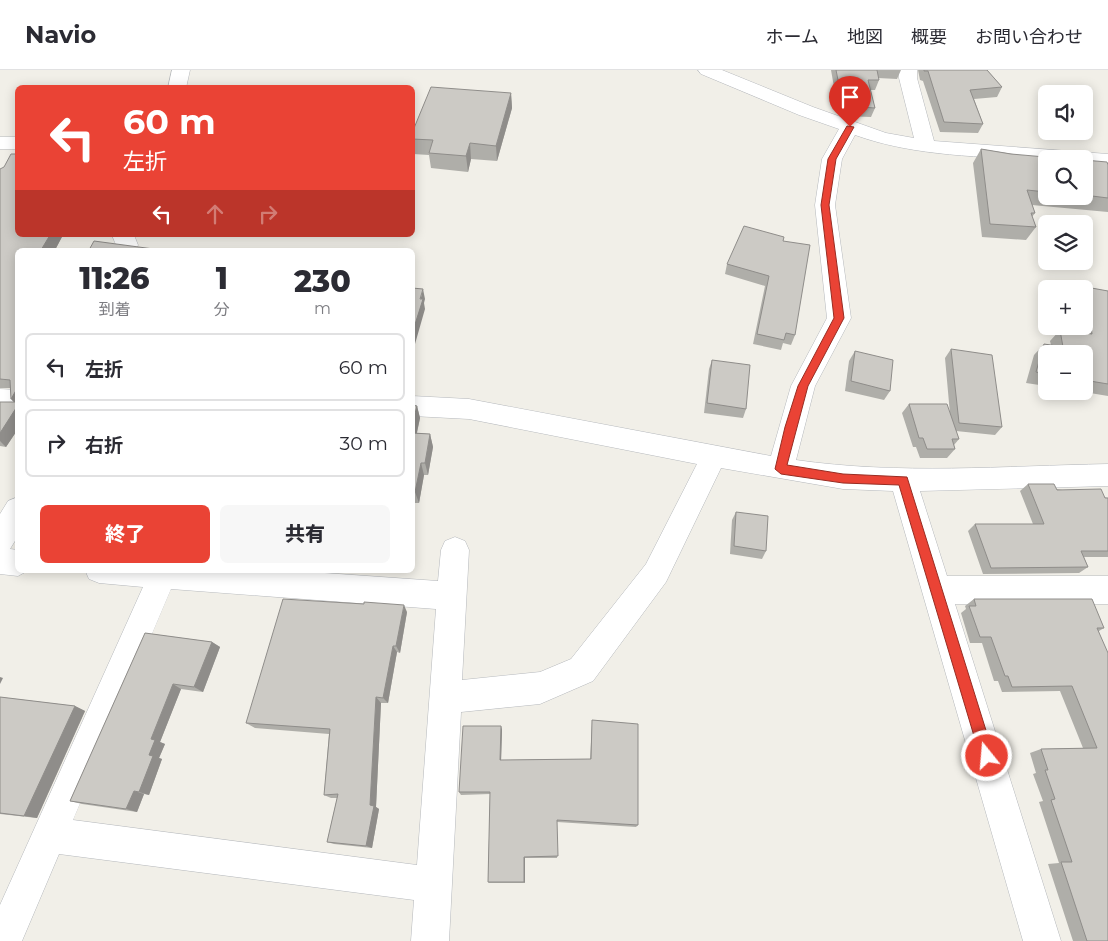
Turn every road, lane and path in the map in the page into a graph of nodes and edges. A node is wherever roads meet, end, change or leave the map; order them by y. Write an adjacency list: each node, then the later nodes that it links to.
1 (181, 70): 4 (street)
2 (707, 70): 5 (street)
3 (908, 70): 7 (street)
4 (178, 85)
5 (850, 127): 7 (street); 14 (street)
6 (0, 143): 8 (street)
7 (926, 146): 9 (street)
8 (15, 151)
9 (1108, 160)
10 (0, 399): 11 (street)
11 (15, 400)
12 (415, 406): 13 (street)
13 (714, 456): 14 (street); 27 (street)
14 (781, 469): 16 (street)
15 (1108, 475): 16 (street)
16 (903, 480): 24 (street)
17 (15, 514): 18 (street)
18 (0, 540)
19 (455, 550): 26 (street)
20 (0, 561): 21 (street)
21 (15, 563)
22 (130, 573): 23 (street)
23 (162, 576): 26 (street); 28 (street)
24 (938, 590): 25 (street); 32 (street)
25 (1108, 590)
26 (451, 596): 27 (street)
27 (447, 698): 29 (street)
28 (50, 835): 29 (street); 30 (street)
29 (434, 885): 31 (street)
30 (3, 941)
31 (430, 941)
32 (1042, 941)

